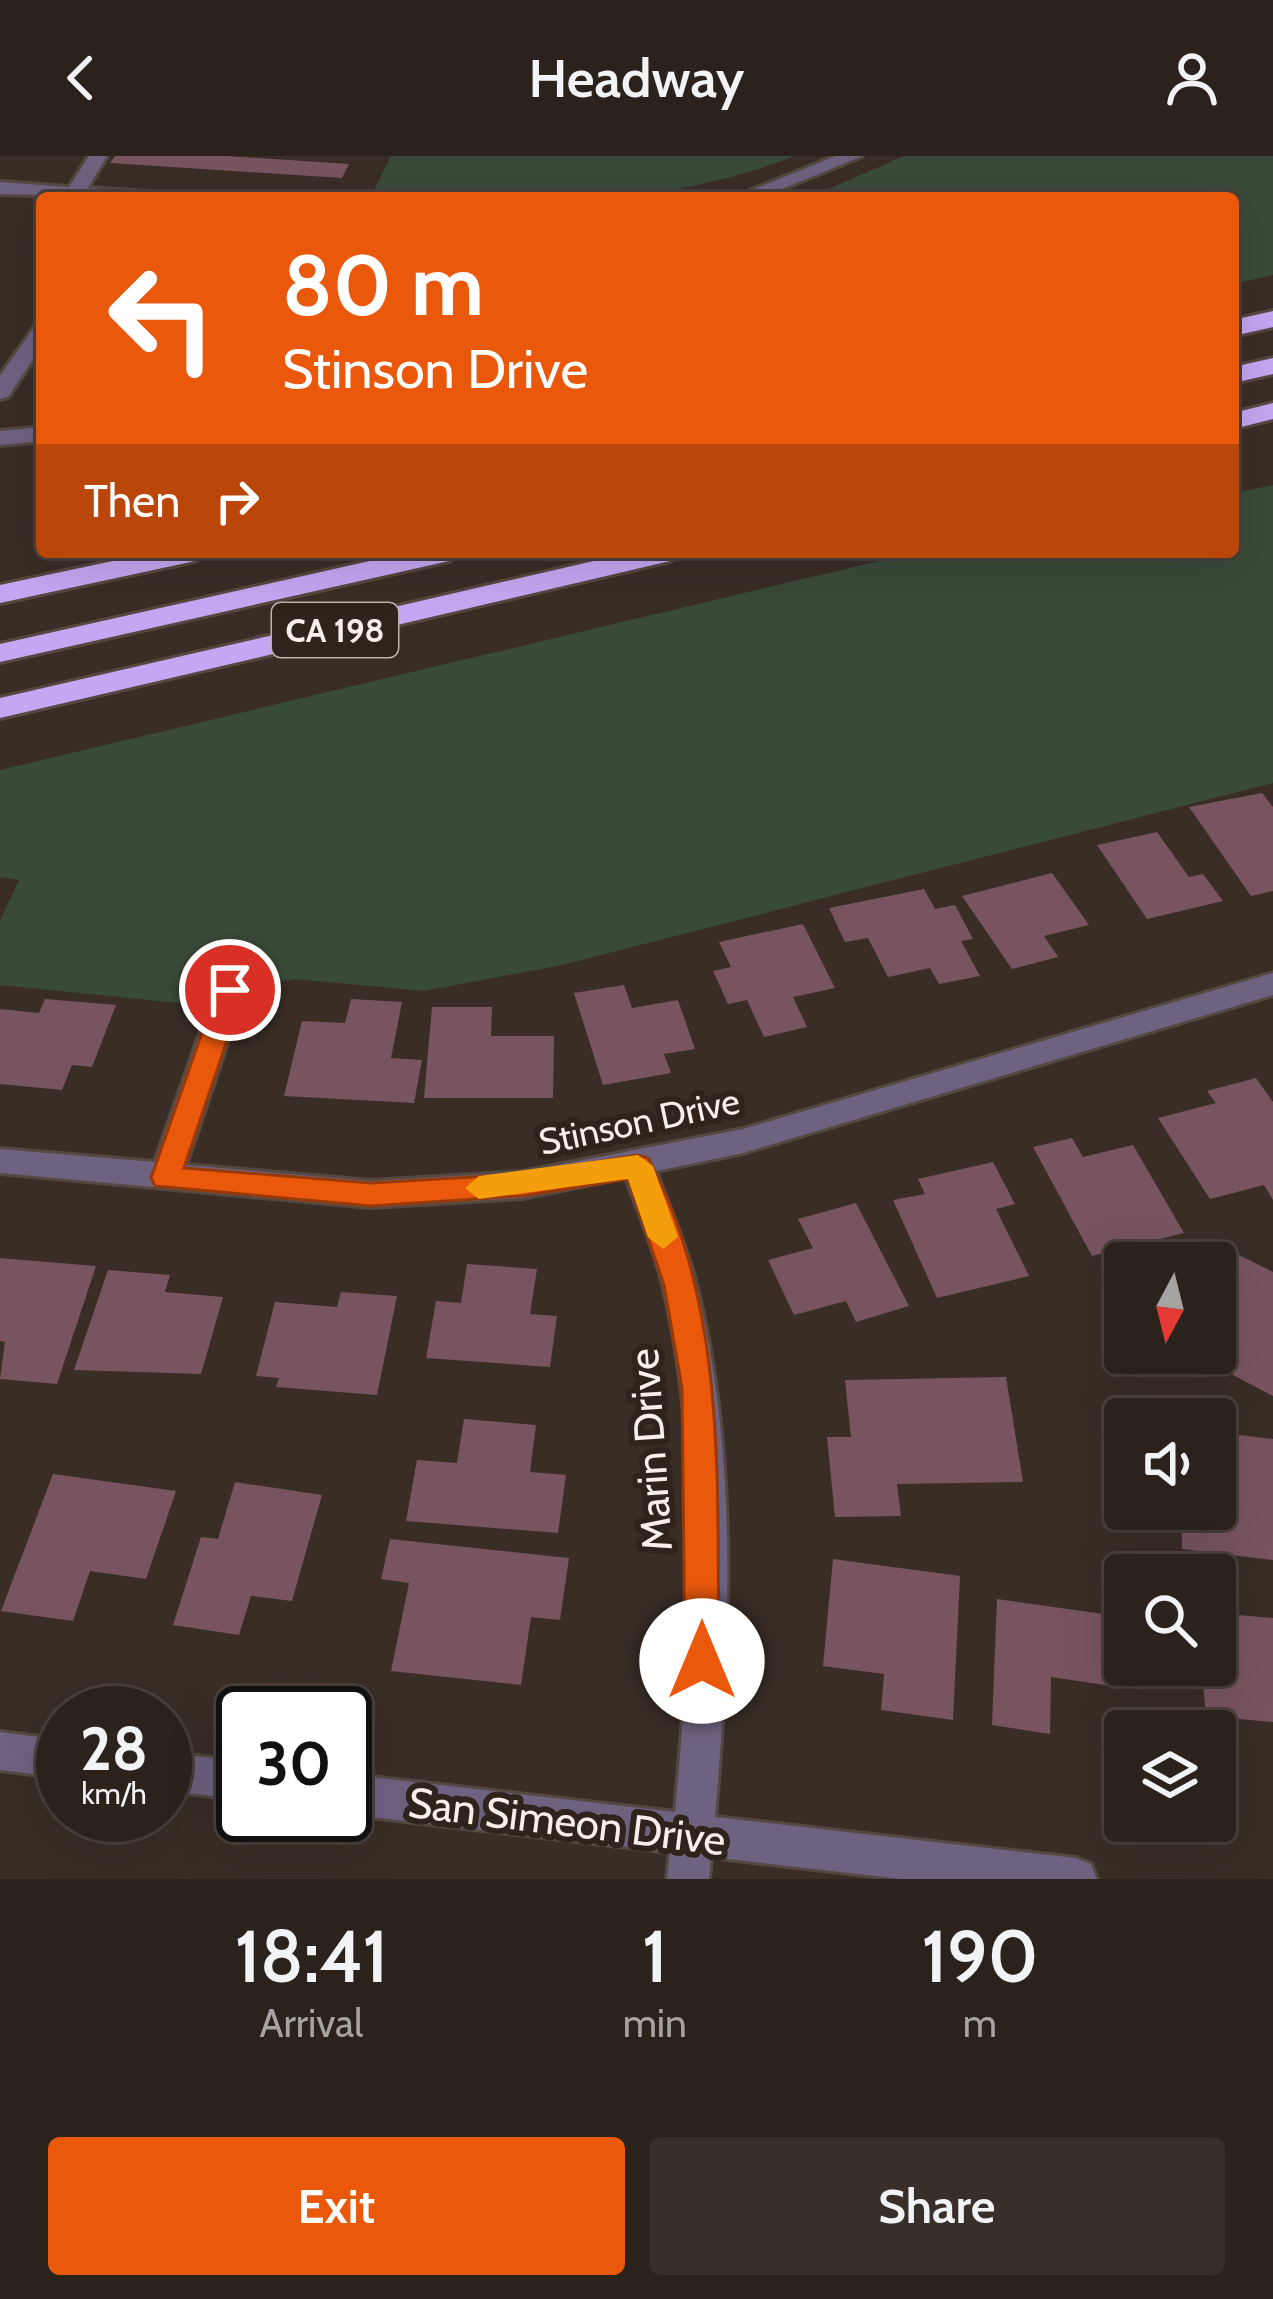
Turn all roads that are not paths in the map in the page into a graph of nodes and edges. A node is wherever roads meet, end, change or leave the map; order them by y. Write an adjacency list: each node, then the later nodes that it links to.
1 (98, 156): 5 (street)
2 (853, 156): 6 (street)
3 (0, 188): 4 (street)
4 (60, 192)
5 (76, 192)
6 (763, 192)
7 (1273, 319): 8 (highway)
8 (1239, 327)
9 (36, 339): 12 (street)
10 (1273, 366): 11 (highway)
11 (1239, 374)
12 (0, 392)
13 (1273, 411): 14 (highway)
14 (1239, 422)
15 (1273, 423): 16 (highway)
16 (1239, 424)
17 (36, 435): 18 (street)
18 (0, 438)
19 (167, 558): 22 (highway)
20 (422, 558): 23 (highway, CA 198)
21 (644, 558): 24 (highway, CA 198)
22 (0, 594)
23 (0, 653)
24 (0, 708)
25 (1273, 984): 28 (street, Stinson Drive)
26 (230, 990): 29 (street)
27 (0, 1161): 29 (street, Stinson Drive)
28 (638, 1166): 29 (street, Stinson Drive); 33 (street, Marin Drive)
29 (166, 1178)
30 (0, 1751): 31 (street)
31 (36, 1756)
32 (372, 1797): 33 (street, San Simeon Drive)
33 (693, 1837): 34 (street, Marin Drive); 35 (street, San Simeon Drive)
34 (688, 1879)
35 (1076, 1879)

